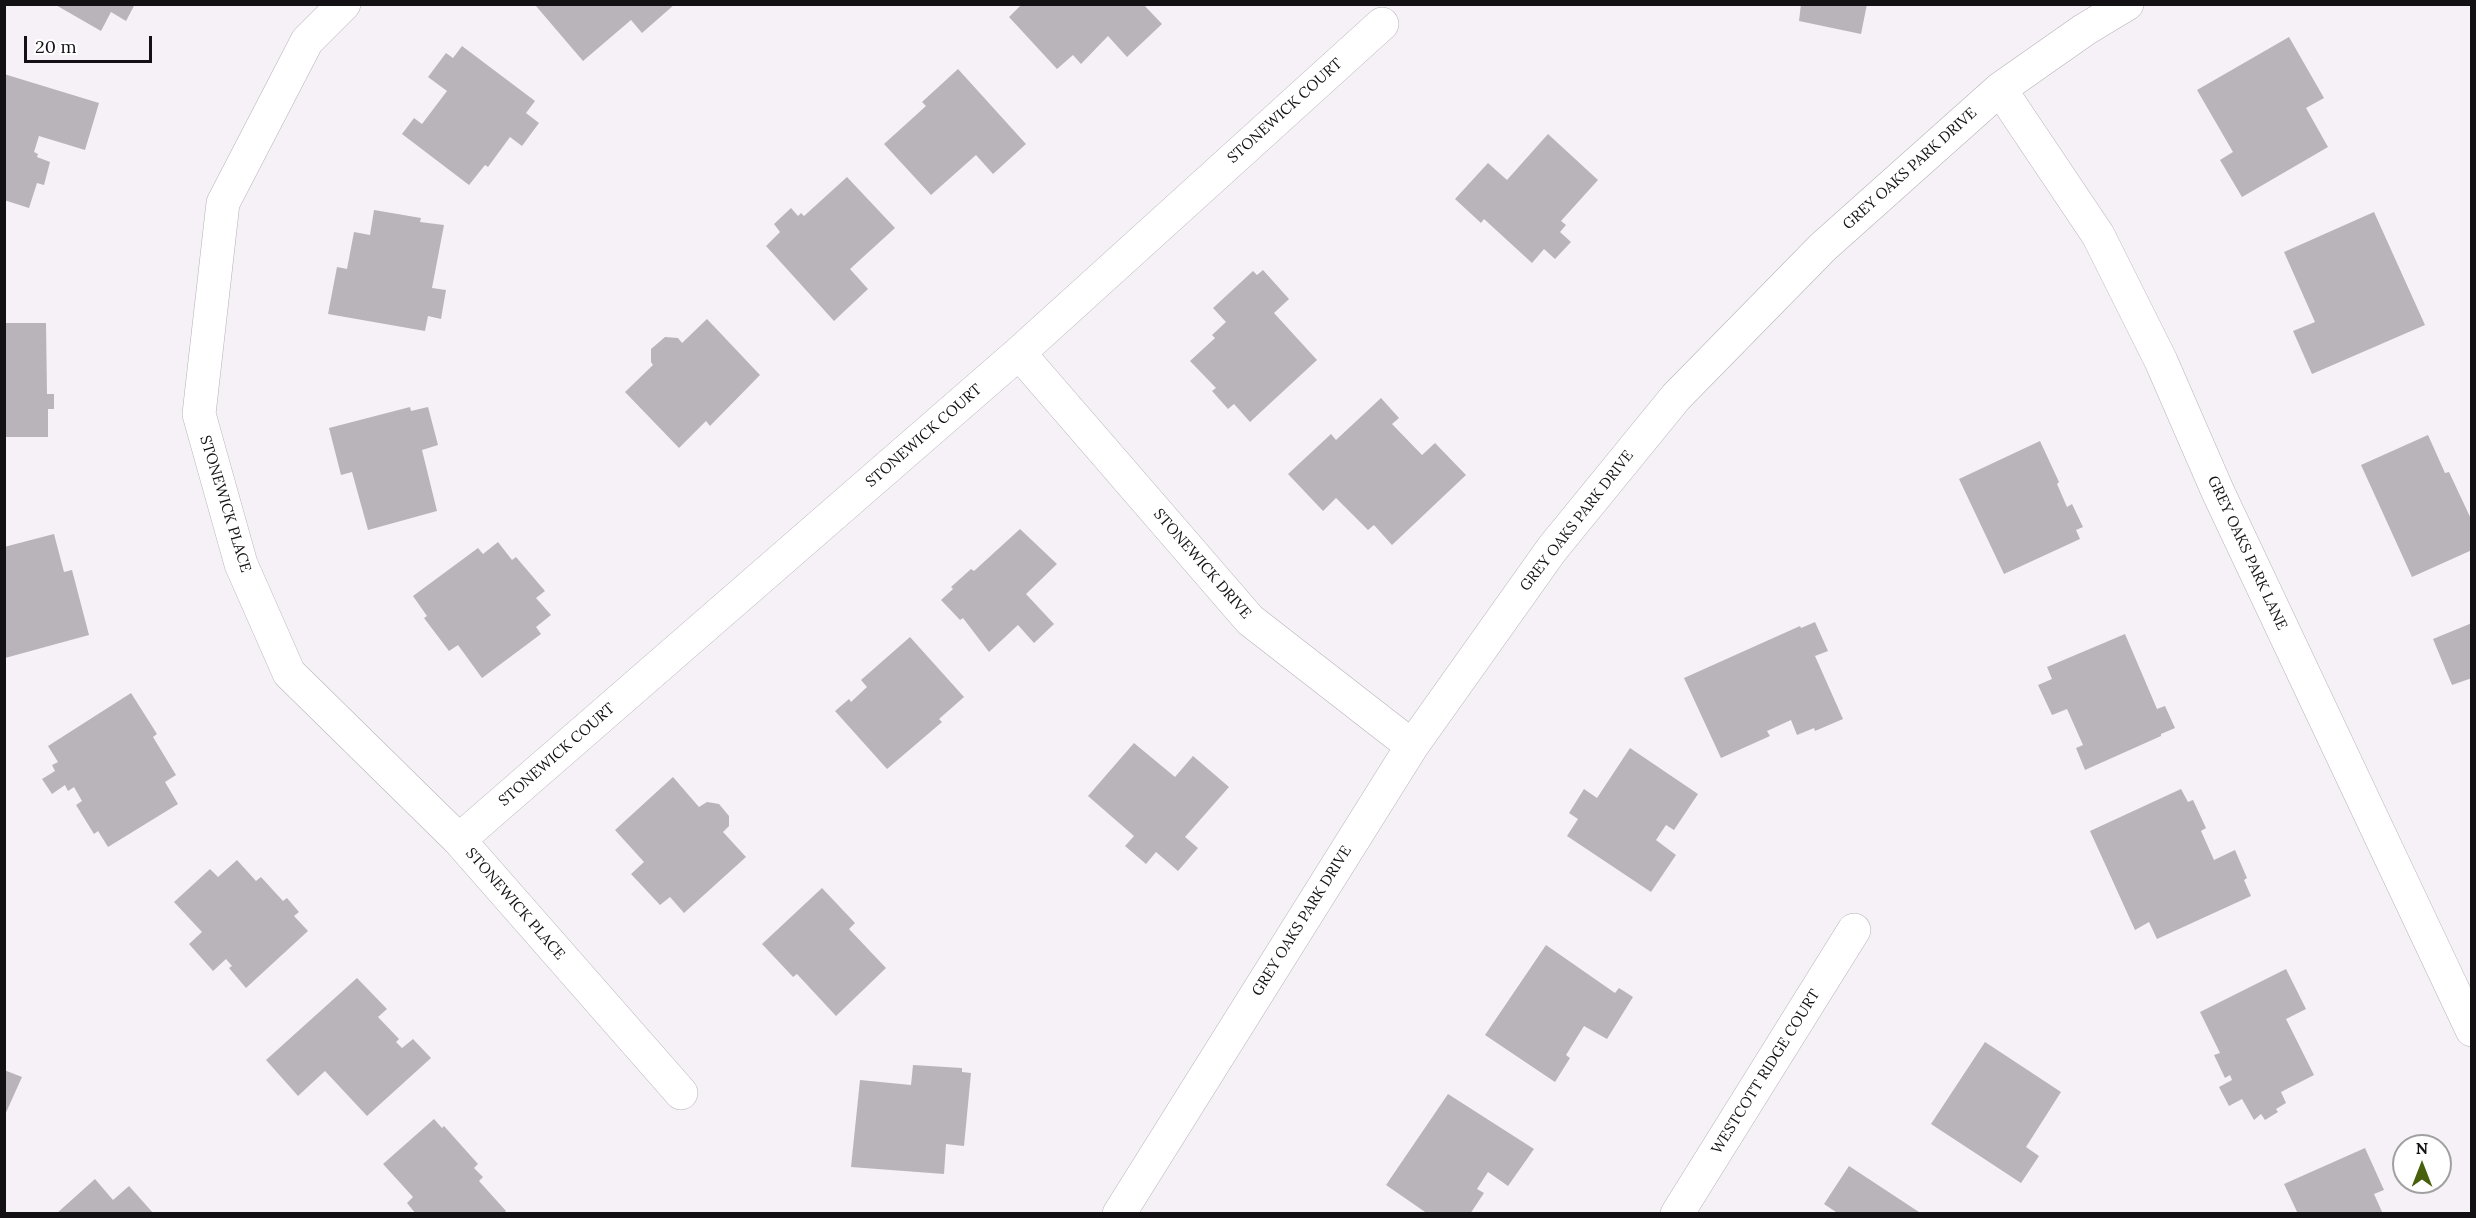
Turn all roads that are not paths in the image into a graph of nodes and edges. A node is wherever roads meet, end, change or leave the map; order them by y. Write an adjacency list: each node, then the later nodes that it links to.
1 (344, 4): 7 (street, STONEWICK PLACE)
2 (2127, 4): 4 (street, GREY OAKS PARK DRIVE)
3 (1382, 24): 5 (street, STONEWICK COURT)
4 (2000, 89): 6 (street, GREY OAKS PARK DRIVE); 9 (street, GREY OAKS PARK LANE)
5 (1019, 353): 6 (street, STONEWICK DRIVE); 7 (street, STONEWICK COURT)
6 (1412, 746): 11 (street, GREY OAKS PARK DRIVE)
7 (459, 840): 10 (street, STONEWICK PLACE)
8 (1854, 930): 12 (street, WESTCOTT RIDGE COURT)
9 (2472, 1030)
10 (681, 1093)
11 (1119, 1214)
12 (1677, 1214)

